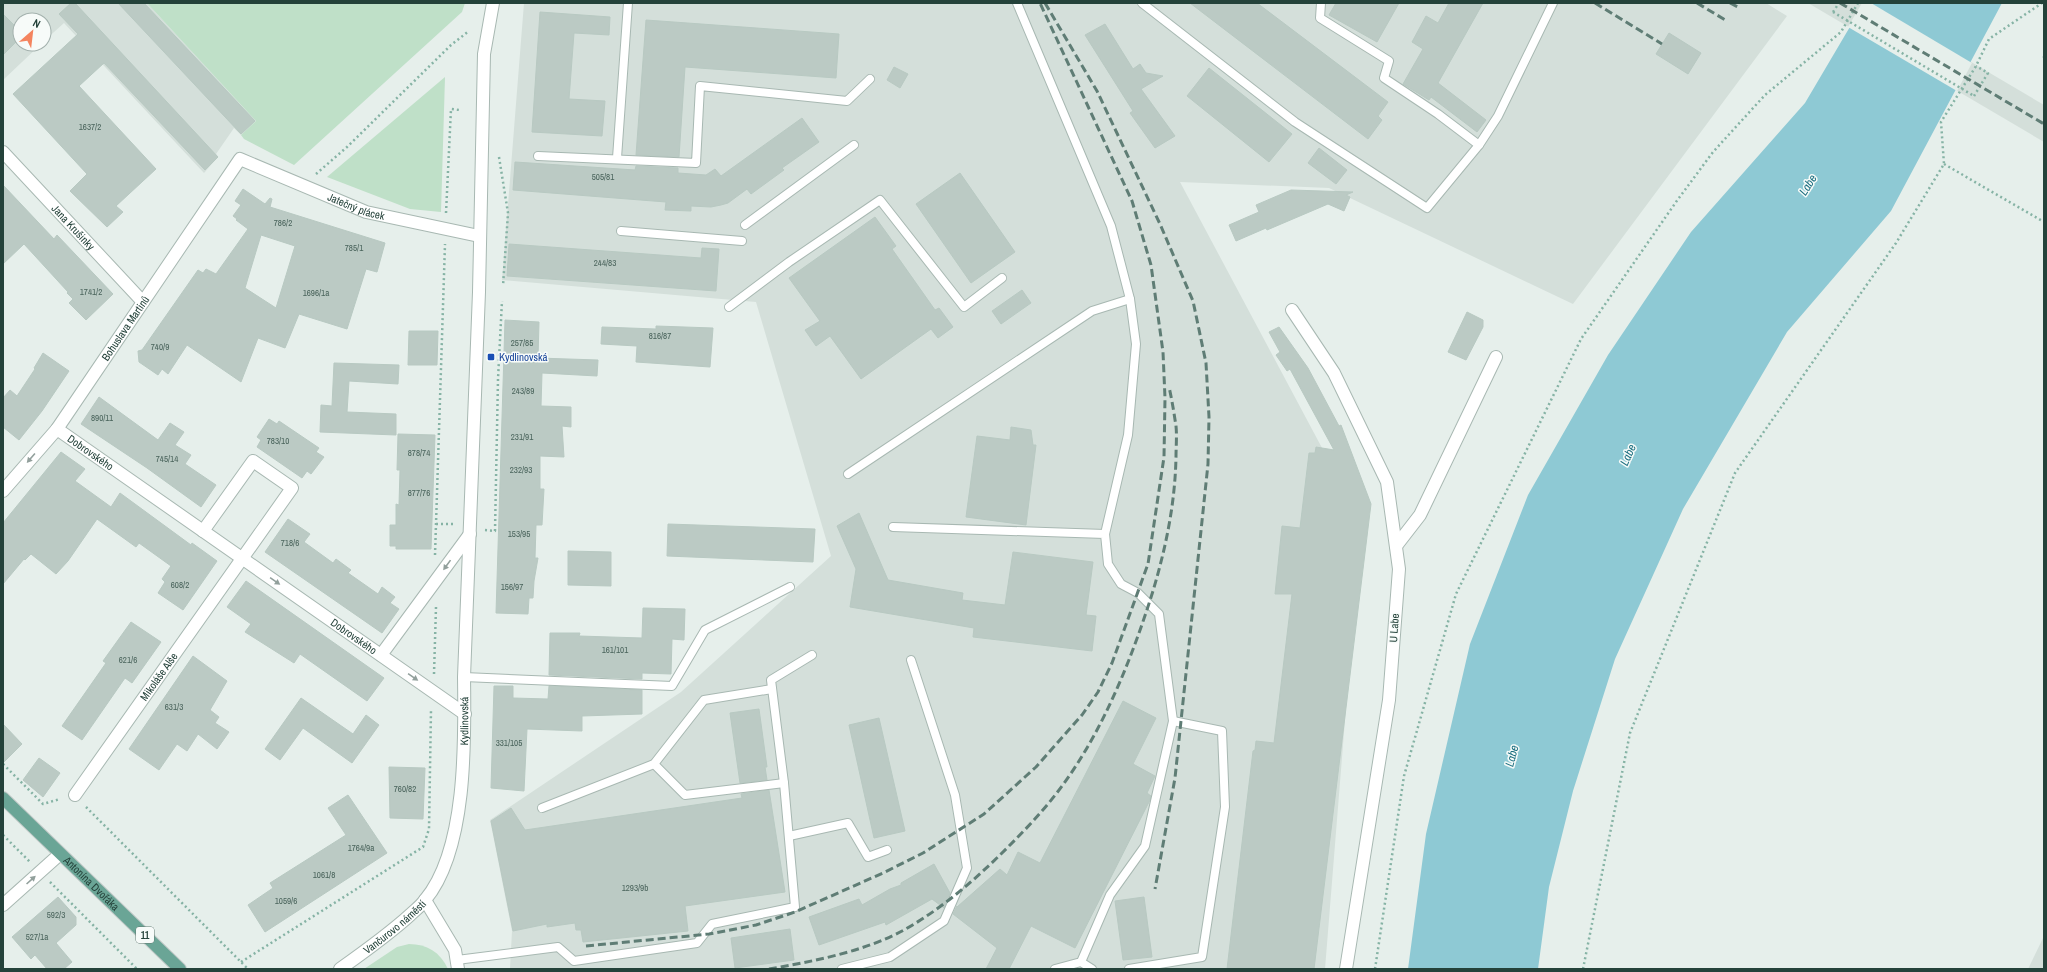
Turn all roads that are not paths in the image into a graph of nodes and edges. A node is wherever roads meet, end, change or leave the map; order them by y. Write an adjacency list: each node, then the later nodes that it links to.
1 (493, 3): 16 (street, Kydlinovská)
2 (628, 3): 12 (lane)
3 (1016, 3): 19 (lane)
4 (1142, 3): 9 (lane)
5 (1321, 3): 9 (lane)
6 (1553, 3): 9 (lane)
7 (870, 79): 12 (lane)
8 (854, 145): 14 (lane)
9 (1479, 145)
10 (3, 152): 20 (street, Jana Krušinky)
11 (538, 156): 12 (lane)
12 (617, 158)
13 (240, 159): 16 (street, Jatečný plácek); 20 (street, Bohuslava Martinů)
14 (745, 225)
15 (621, 231): 17 (lane)
16 (479, 236): 29 (street, Kydlinovská)
17 (742, 241)
18 (1002, 278): 21 (lane)
19 (1130, 299): 25 (lane); 30 (lane)
20 (143, 302): 24 (street, Bohuslava Martinů)
21 (729, 307)
22 (1292, 310): 31 (street, U Labe)
23 (1496, 356): 31 (street)
24 (57, 429): 26 (street, Bohuslava Martinů, one-way to 26); 28 (street, Dobrovského)
25 (848, 474)
26 (3, 491)
27 (893, 527): 30 (lane)
28 (203, 531): 32 (street, Dobrovského); 32 (street)
29 (474, 532): 34 (street, one-way to 34); 37 (street, Kydlinovská)
30 (1105, 534): 40 (lane)
31 (1396, 546): 60 (street, U Labe)
32 (243, 558): 34 (street, Dobrovského, one-way to 34); 43 (street, Mikoláše Alše)
33 (790, 587): 37 (lane)
34 (381, 655): 39 (street, Dobrovského, one-way to 39)
35 (812, 655): 38 (lane)
36 (911, 660): 56 (lane)
37 (464, 677): 39 (street, Kydlinovská)
38 (772, 689): 41 (lane); 42 (lane)
39 (465, 714): 49 (street, Kydlinovská)
40 (1174, 721): 51 (lane); 53 (lane)
41 (654, 764): 42 (lane); 45 (lane)
42 (784, 783): 46 (lane)
43 (74, 795)
44 (3, 798): 48 (main road, Antonína Dvořáka / 11)
45 (542, 808)
46 (789, 836): 47 (lane); 52 (lane)
47 (888, 850)
48 (60, 854): 50 (street, one-way to 48); 54 (main road, Antonína Dvořáka / 11)
49 (425, 900): 52 (street, Vančurovo náměstí); 55 (street, Vančurovo náměstí)
50 (3, 905)
51 (1081, 962): 57 (lane); 58 (lane)
52 (457, 965)
53 (1166, 966): 59 (lane)
54 (180, 969)
55 (340, 969)
56 (842, 969)
57 (1055, 969)
58 (1092, 969)
59 (1129, 969)
60 (1346, 969)

